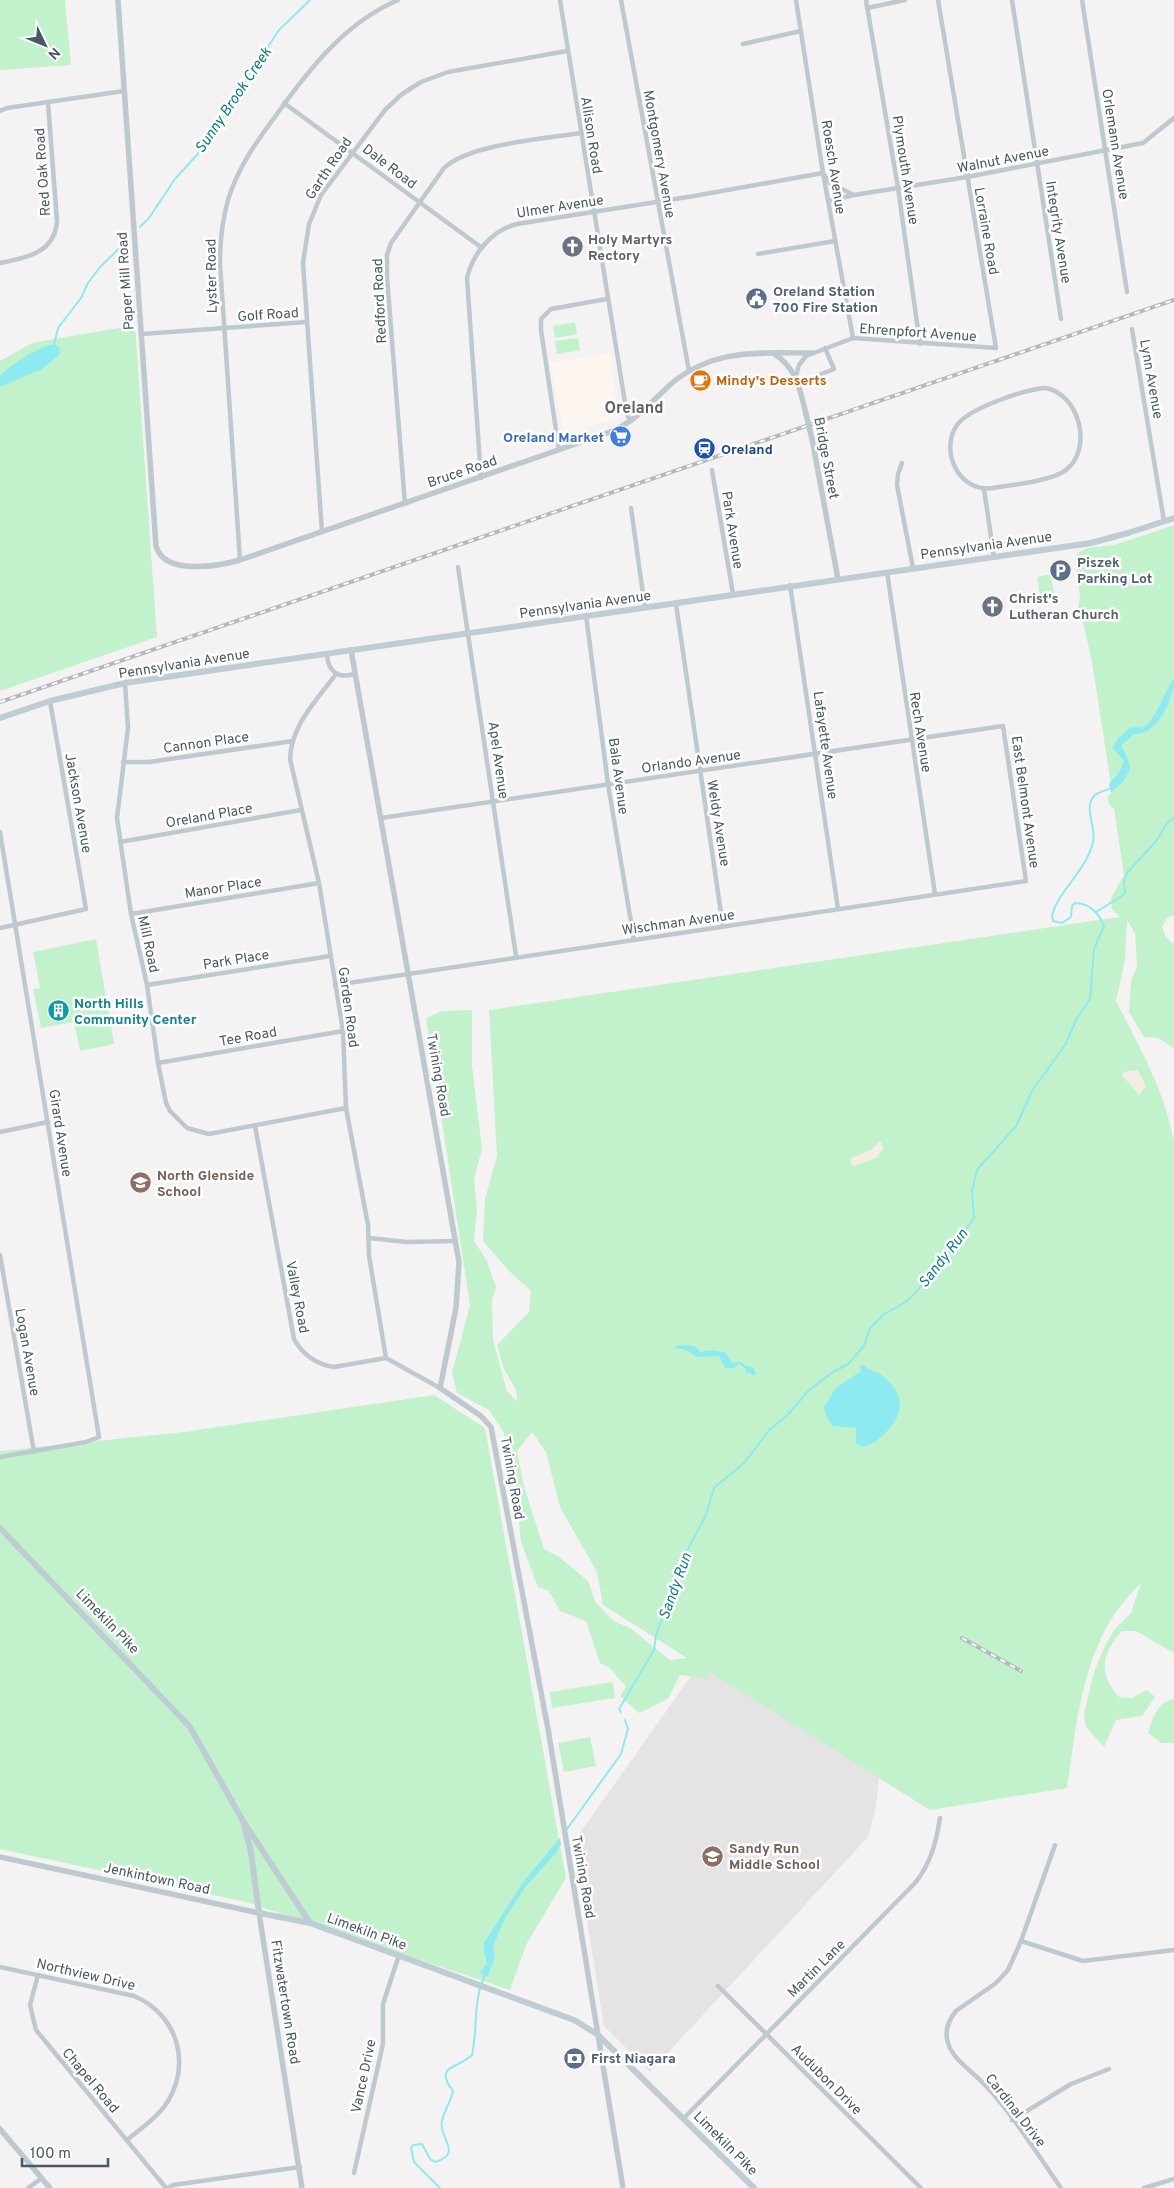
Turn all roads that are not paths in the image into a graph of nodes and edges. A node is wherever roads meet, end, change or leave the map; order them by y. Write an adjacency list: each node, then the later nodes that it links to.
1 (118, 0): 16 (street, Paper Mill Road)
2 (398, 0): 11 (street, Lyster Road)
3 (560, 0): 15 (street, Allison Road)
4 (622, 0): 31 (street, Montgomery Avenue)
5 (796, 0): 13 (street, Roesch Avenue)
6 (866, 0): 12 (street, Plymouth Avenue)
7 (905, 0): 12 (street)
8 (938, 0): 26 (street, Lorraine Road)
9 (1012, 0): 24 (street, Integrity Avenue)
10 (1082, 0): 22 (street, Orlemann Avenue)
11 (392, 1): 18 (street, Lyster Road)
12 (867, 8): 27 (street, Plymouth Avenue)
13 (801, 31): 14 (street); 25 (street, Roesch Avenue)
14 (743, 44)
15 (567, 51): 21 (street, Allison Road); 23 (street, Garth Road)
16 (124, 91): 17 (street); 43 (street, Paper Mill Road)
17 (48, 103): 19 (street); 36 (street, Red Oak Road)
18 (284, 103): 23 (street, Dale Road); 41 (street, Lyster Road)
19 (0, 111)
20 (1174, 118): 22 (street, Walnut Avenue)
21 (580, 133): 30 (street, Redford Road); 32 (street, Allison Road)
22 (1106, 151): 24 (street, Walnut Avenue); 37 (street, Orlemann Avenue)
23 (352, 152): 30 (street, Dale Road); 40 (street, Garth Road)
24 (1037, 164): 26 (street, Walnut Avenue); 39 (street, Integrity Avenue)
25 (822, 173): 28 (street); 29 (street, Roesch Avenue); 31 (street, Ulmer Avenue)
26 (967, 177): 27 (street, Walnut Avenue); 47 (street, Lorraine Road)
27 (898, 188): 28 (street, Walnut Avenue); 45 (street, Plymouth Avenue)
28 (854, 195): 29 (street, Walnut Avenue)
29 (828, 201): 33 (street, Roesch Avenue)
30 (420, 202): 34 (street, Dale Road); 59 (street, Redford Road)
31 (657, 202): 32 (street, Ulmer Avenue); 50 (street, Montgomery Avenue)
32 (594, 211): 34 (street, Ulmer Avenue); 38 (street, Allison Road)
33 (835, 241): 35 (street); 44 (street, Roesch Avenue)
34 (482, 248): 57 (street, Ulmer Avenue)
35 (758, 254)
36 (0, 263)
37 (1127, 292)
38 (607, 298): 53 (street, Allison Road); 54 (street)
39 (1061, 319)
40 (307, 322): 41 (street, Golf Road); 63 (street, Garth Road)
41 (224, 329): 43 (street, Golf Road); 66 (street, Lyster Road)
42 (1132, 329): 62 (street, Lynn Avenue)
43 (142, 334): 65 (street, Paper Mill Road)
44 (853, 338): 45 (street, Ehrenpfort Avenue); 46 (street, Ehrenpfort Avenue)
45 (920, 344): 47 (street, Ehrenpfort Avenue)
46 (825, 348): 49 (street, Ehrenpfort Avenue); 51 (street)
47 (996, 348)
48 (772, 353): 49 (street, Bruce Road); 50 (street, Bruce Road); 52 (street, Bridge Street)
49 (812, 354): 52 (street, Ehrenpfort Avenue)
50 (689, 371): 53 (street, Bruce Road)
51 (820, 375)
52 (796, 376): 70 (street, Bridge Street, bridge)
53 (630, 421): 54 (street, Bruce Road)
54 (559, 450): 57 (street, Bruce Road)
55 (902, 463): 68 (street)
56 (712, 470): 72 (street, Park Avenue)
57 (481, 478): 59 (street, Bruce Road)
58 (984, 489): 58 (street); 64 (street)
59 (405, 504): 63 (street, Bruce Road)
60 (631, 508): 74 (street)
61 (1174, 518): 62 (main road, Pennsylvania Avenue)
62 (1164, 521): 64 (main road, Pennsylvania Avenue)
63 (322, 532): 66 (street, Bruce Road)
64 (994, 557): 68 (main road, Pennsylvania Avenue)
65 (163, 558): 66 (street, Bruce Road)
66 (240, 560)
67 (458, 567): 76 (street, Apel Avenue)
68 (913, 568): 69 (main road, Pennsylvania Avenue)
69 (887, 572): 70 (main road, Pennsylvania Avenue); 86 (street, Rech Avenue)
70 (838, 579): 71 (main road, Pennsylvania Avenue)
71 (790, 585): 72 (main road, Pennsylvania Avenue); 87 (street, Lafayette Avenue)
72 (733, 594): 73 (main road, Pennsylvania Avenue)
73 (676, 604): 74 (main road, Pennsylvania Avenue); 89 (street, Weldy Avenue)
74 (645, 608): 75 (main road, Pennsylvania Avenue)
75 (586, 615): 76 (main road, Pennsylvania Avenue); 90 (street, Bala Avenue)
76 (469, 634): 77 (main road, Pennsylvania Avenue); 91 (street, Apel Avenue)
77 (351, 650): 78 (main road, Pennsylvania Avenue); 80 (street, Twining Road)
78 (328, 654): 79 (street); 81 (main road, Pennsylvania Avenue)
79 (336, 674): 80 (street); 85 (street, Garden Road)
80 (355, 674): 93 (street, Twining Road)
81 (125, 683): 82 (main road, Pennsylvania Avenue); 88 (street, Mill Road)
82 (50, 701): 83 (main road, Pennsylvania Avenue); 101 (street, Jackson Avenue)
83 (0, 718)
84 (1003, 726): 86 (street, Orlando Avenue); 96 (street, East Belmont Avenue)
85 (292, 741): 88 (street, Cannon Place); 92 (street, Garden Road)
86 (911, 741): 87 (street, Orlando Avenue); 98 (street, Rech Avenue)
87 (816, 754): 89 (street, Orlando Avenue); 99 (street, Lafayette Avenue)
88 (123, 762): 95 (street, Mill Road)
89 (700, 771): 90 (street, Orlando Avenue); 102 (street, Weldy Avenue)
90 (608, 784): 91 (street, Orlando Avenue); 104 (street, Bala Avenue)
91 (493, 801): 93 (street, Orlando Avenue); 106 (street, Apel Avenue)
92 (302, 810): 95 (street, Oreland Place); 97 (street, Garden Road)
93 (381, 818): 107 (street, Twining Road)
94 (0, 832): 101 (street, Girard Avenue)
95 (120, 842): 100 (street, Mill Road)
96 (1026, 881): 98 (street, Wischman Avenue)
97 (319, 883): 100 (street, Manor Place); 105 (street, Garden Road)
98 (935, 894): 99 (street, Wischman Avenue)
99 (838, 909): 102 (street, Wischman Avenue)
100 (131, 914): 108 (street, Mill Road)
101 (16, 924): 103 (street); 113 (street, Girard Avenue)
102 (724, 926): 104 (street, Wischman Avenue)
103 (0, 928)
104 (634, 940): 106 (street, Wischman Avenue)
105 (330, 956): 108 (street, Park Place); 109 (street, Garden Road)
106 (516, 956): 107 (street, Wischman Avenue)
107 (408, 973): 109 (street, Wischman Avenue); 117 (street, Twining Road)
108 (147, 985): 111 (street, Mill Road)
109 (335, 985): 110 (street, Garden Road)
110 (343, 1031): 111 (street, Tee Road); 112 (street, Garden Road)
111 (158, 1062): 114 (street, Mill Road)
112 (346, 1108): 114 (street, Mill Road); 116 (street, Garden Road)
113 (48, 1122): 115 (street); 121 (street, Girard Avenue)
114 (255, 1126): 119 (street, Valley Road)
115 (0, 1132)
116 (369, 1238): 117 (street); 119 (street, Garden Road)
117 (456, 1241): 120 (street, Twining Road)
118 (0, 1255): 121 (street, Logan Avenue)
119 (386, 1358): 120 (street)
120 (440, 1388): 136 (street, Twining Road)
121 (34, 1452): 122 (street)
122 (0, 1457)
123 (0, 1528): 125 (main road, Limekiln Pike)
124 (940, 1818): 137 (street, Martin Lane)
125 (243, 1821): 128 (main road, Fitzwatertown Road); 129 (main road, Limekiln Pike)
126 (1055, 1845): 130 (street, Cardinal Drive)
127 (0, 1857): 128 (street, Jenkintown Road)
128 (259, 1913): 129 (main road, Jenkintown Road); 143 (street, Fitzwatertown Road)
129 (310, 1923): 132 (main road, Limekiln Pike)
130 (1021, 1941): 131 (street); 140 (street, Cardinal Drive)
131 (1174, 1950)
132 (399, 1956): 136 (main road, Limekiln Pike); 144 (street, Vance Drive)
133 (0, 1967): 134 (street, Northview Drive)
134 (38, 1975): 142 (street, Chapel Road); 142 (street, Northview Drive)
135 (718, 1986): 137 (street, Audubon Drive)
136 (597, 2034): 139 (main road, Limekiln Pike); 151 (street, Twining Road)
137 (766, 2034): 139 (street, Martin Lane); 153 (street, Audubon Drive)
138 (1109, 2069): 140 (street)
139 (684, 2118): 152 (main road, Limekiln Pike)
140 (1012, 2120): 154 (street, Cardinal Drive)
141 (0, 2130): 145 (street)
142 (127, 2140): 149 (street, Chapel Road)
143 (300, 2167): 149 (street); 150 (street, Fitzwatertown Road)
144 (354, 2173)
145 (42, 2178): 147 (street); 148 (street)
146 (1174, 2178): 155 (street)
147 (28, 2188)
148 (50, 2188)
149 (167, 2188)
150 (302, 2188)
151 (622, 2188)
152 (754, 2188)
153 (921, 2188)
154 (1061, 2188)
155 (1144, 2188)

